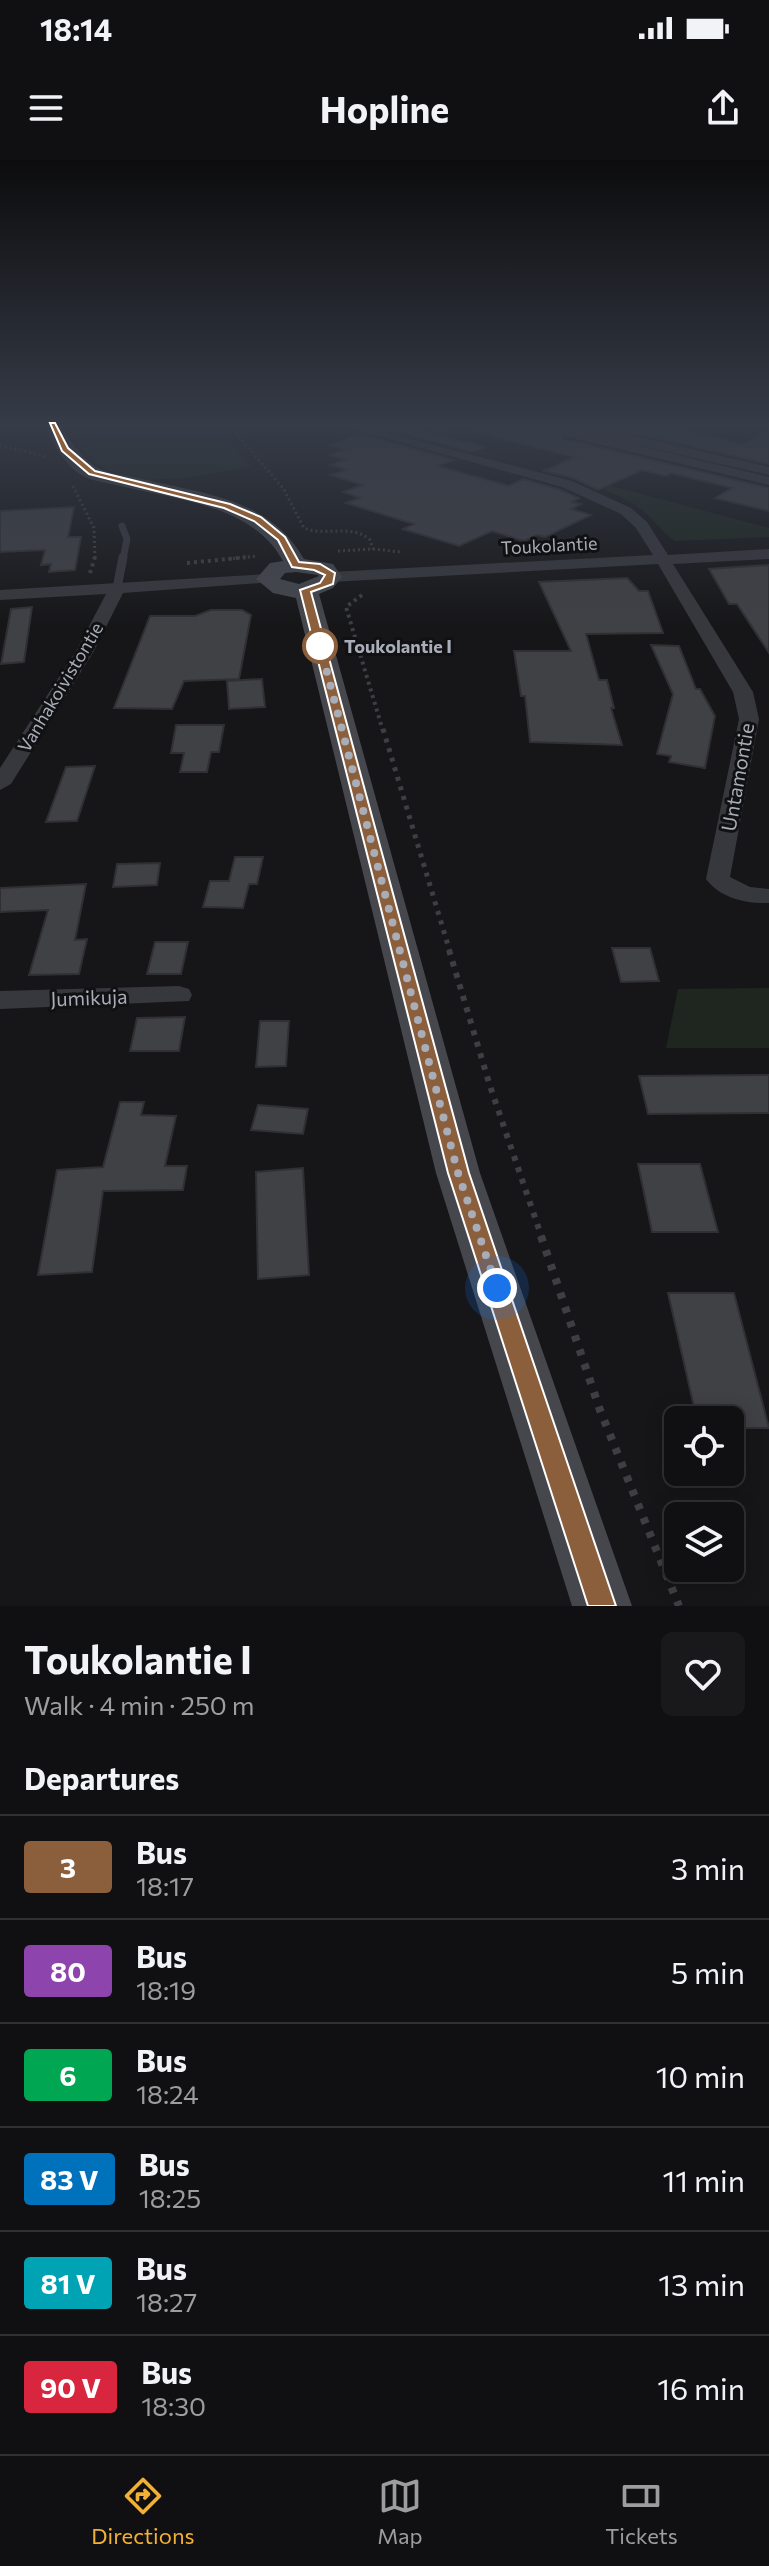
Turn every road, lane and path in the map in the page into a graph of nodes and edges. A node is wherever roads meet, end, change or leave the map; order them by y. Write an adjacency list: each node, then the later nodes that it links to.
1 (76, 492): 14 (path)
2 (172, 492): 13 (main road)
3 (284, 492): 6 (path)
4 (589, 492): 10 (street)
5 (122, 526): 12 (lane)
6 (309, 531): 7 (path); 8 (path)
7 (308, 539)
8 (373, 549)
9 (769, 554): 10 (street, Toukolantie)
10 (664, 559): 11 (street, Toukolantie); 17 (street, Untamontie)
11 (366, 576): 13 (street, Toukolantie); 13 (path)
12 (117, 588): 13 (street, Toukolantie); 14 (street, Toukolantie); 16 (street, Vanhakoivistontie)
13 (309, 588): 20 (main road); 21 (path)
14 (82, 590): 15 (street, Toukolantie)
15 (0, 595)
16 (0, 784)
17 (762, 896)
18 (179, 995): 19 (street, Jumikuja)
19 (0, 1000)
20 (602, 1606)
21 (679, 1606)

